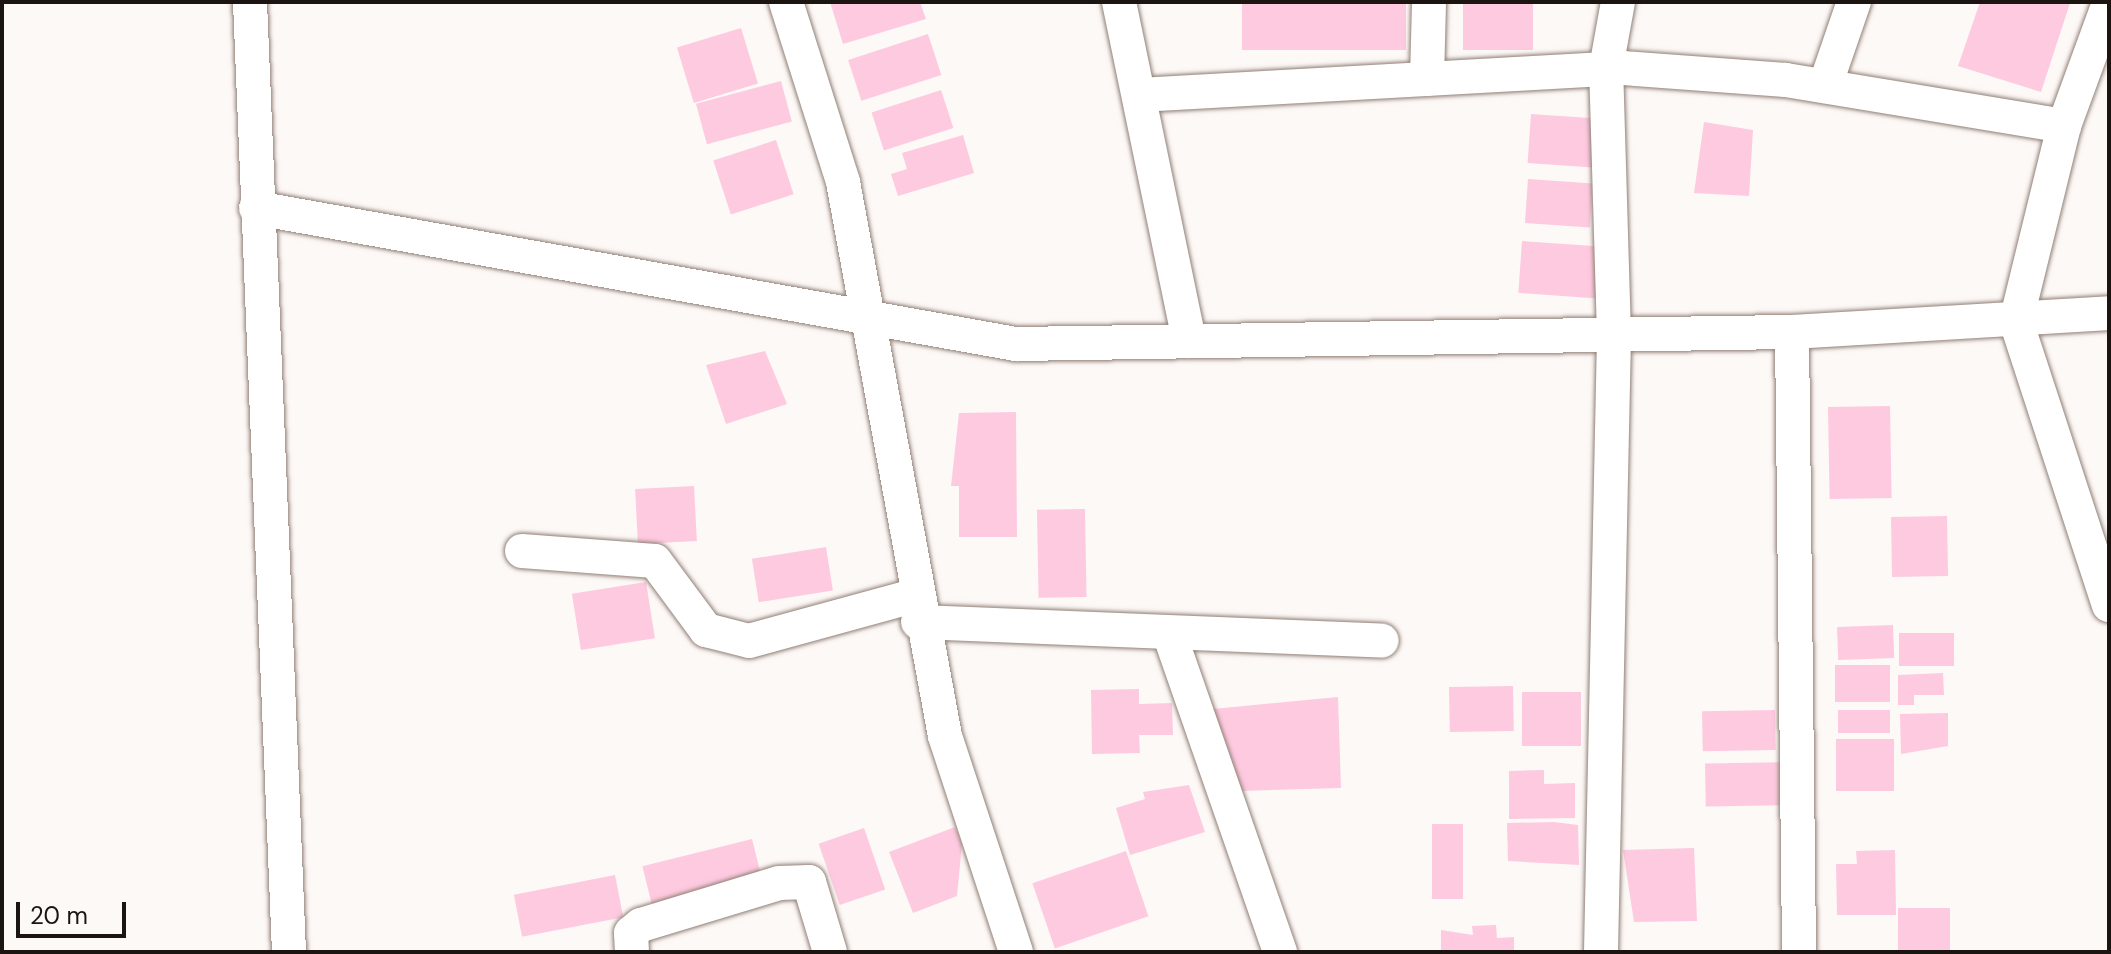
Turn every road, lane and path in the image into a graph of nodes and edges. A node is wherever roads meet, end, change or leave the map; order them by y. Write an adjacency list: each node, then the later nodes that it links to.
1 (250, 2): 14 (street)
2 (786, 2): 16 (street)
3 (1119, 2): 12 (street)
4 (1429, 2): 10 (street)
5 (1618, 2): 9 (street)
6 (1854, 2): 11 (street)
7 (2109, 3): 8 (street)
8 (2099, 58): 13 (street)
9 (1606, 68): 10 (street); 11 (street); 19 (street)
10 (1427, 79): 12 (street)
11 (1825, 86): 13 (street)
12 (1139, 95): 20 (street)
13 (2064, 126): 17 (street)
14 (256, 208): 16 (street); 26 (street)
15 (2109, 313): 17 (street)
16 (871, 318): 20 (street); 23 (street)
17 (2016, 321): 18 (street); 22 (street)
18 (1792, 332): 19 (street); 32 (street)
19 (1614, 335): 20 (street); 31 (street)
20 (1189, 341)
21 (522, 551): 23 (street)
22 (2109, 605)
23 (916, 609): 24 (street); 29 (street)
24 (1169, 633): 25 (street); 30 (street)
25 (1382, 641)
26 (289, 952)
27 (632, 952): 28 (street)
28 (830, 952)
29 (1016, 952)
30 (1280, 952)
31 (1601, 952)
32 (1799, 952)

